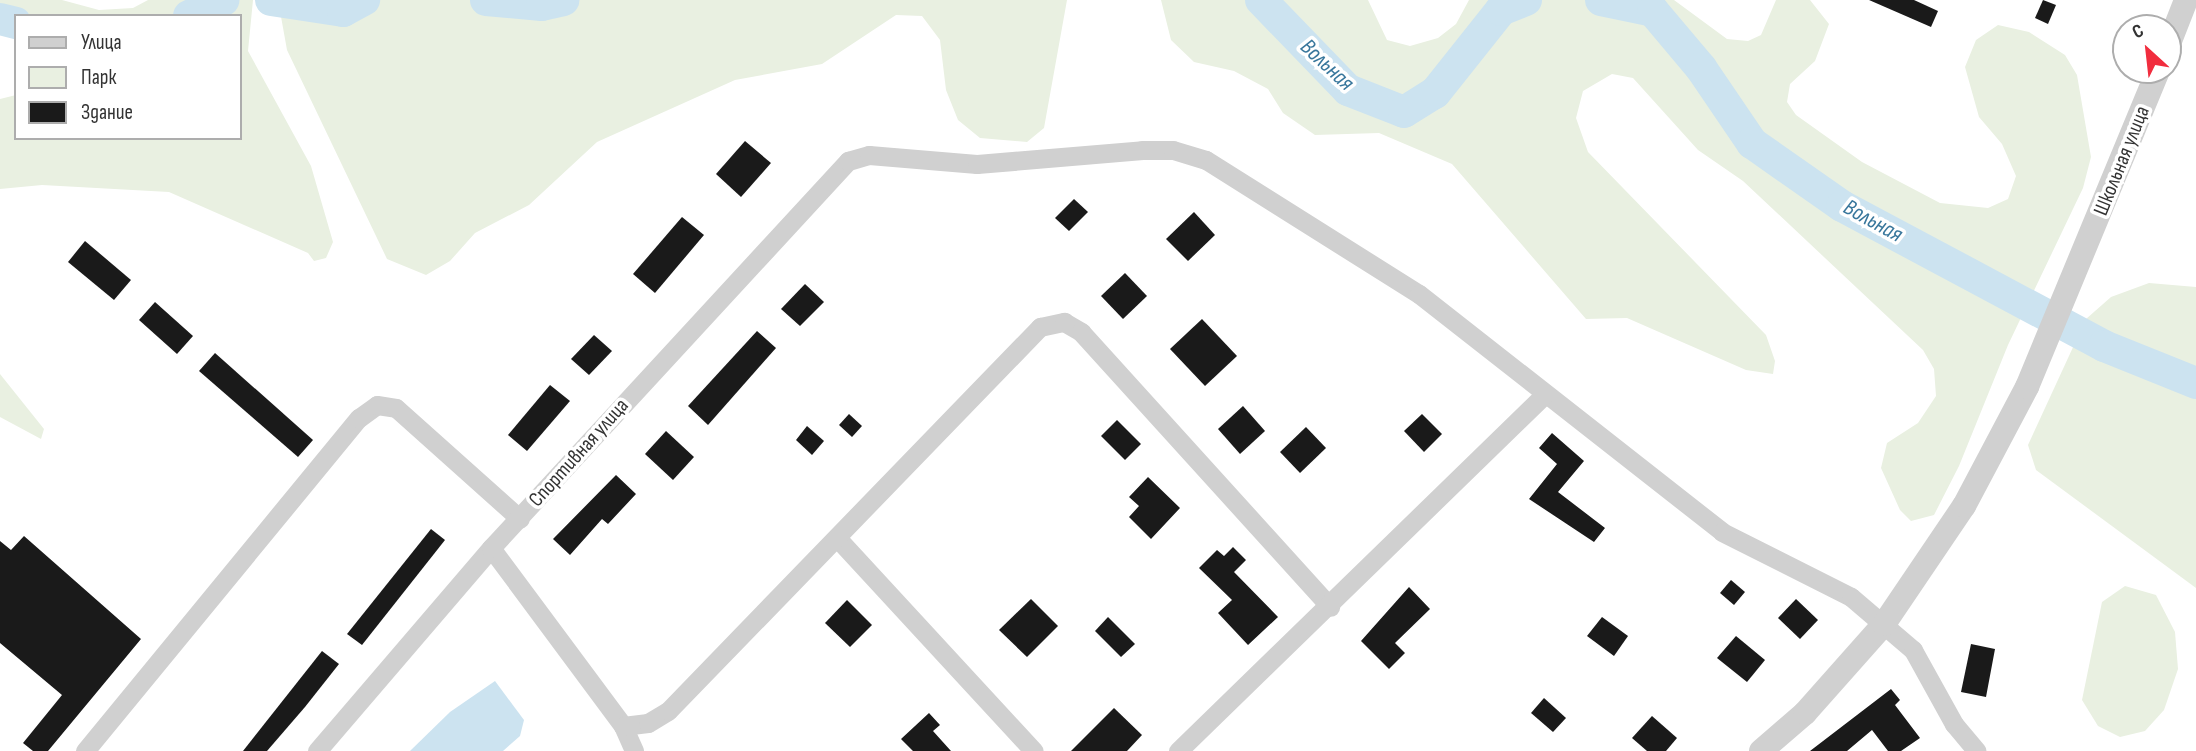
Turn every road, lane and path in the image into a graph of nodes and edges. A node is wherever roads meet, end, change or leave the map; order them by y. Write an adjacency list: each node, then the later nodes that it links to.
1 (2152, 84): 7 (street, Школьная улица)
2 (1544, 396): 3 (street, Спортивная улица); 6 (street); 7 (street)
3 (520, 519): 5 (street, Спортивная улица); 9 (street)
4 (838, 540): 6 (street); 8 (street); 12 (street)
5 (491, 548): 8 (street); 10 (street, Спортивная улица)
6 (1330, 607): 13 (street)
7 (1884, 624): 14 (street); 15 (street)
8 (623, 726): 11 (street)
9 (85, 751)
10 (317, 751)
11 (634, 751)
12 (1034, 751)
13 (1178, 751)
14 (1761, 751)
15 (1977, 751)

